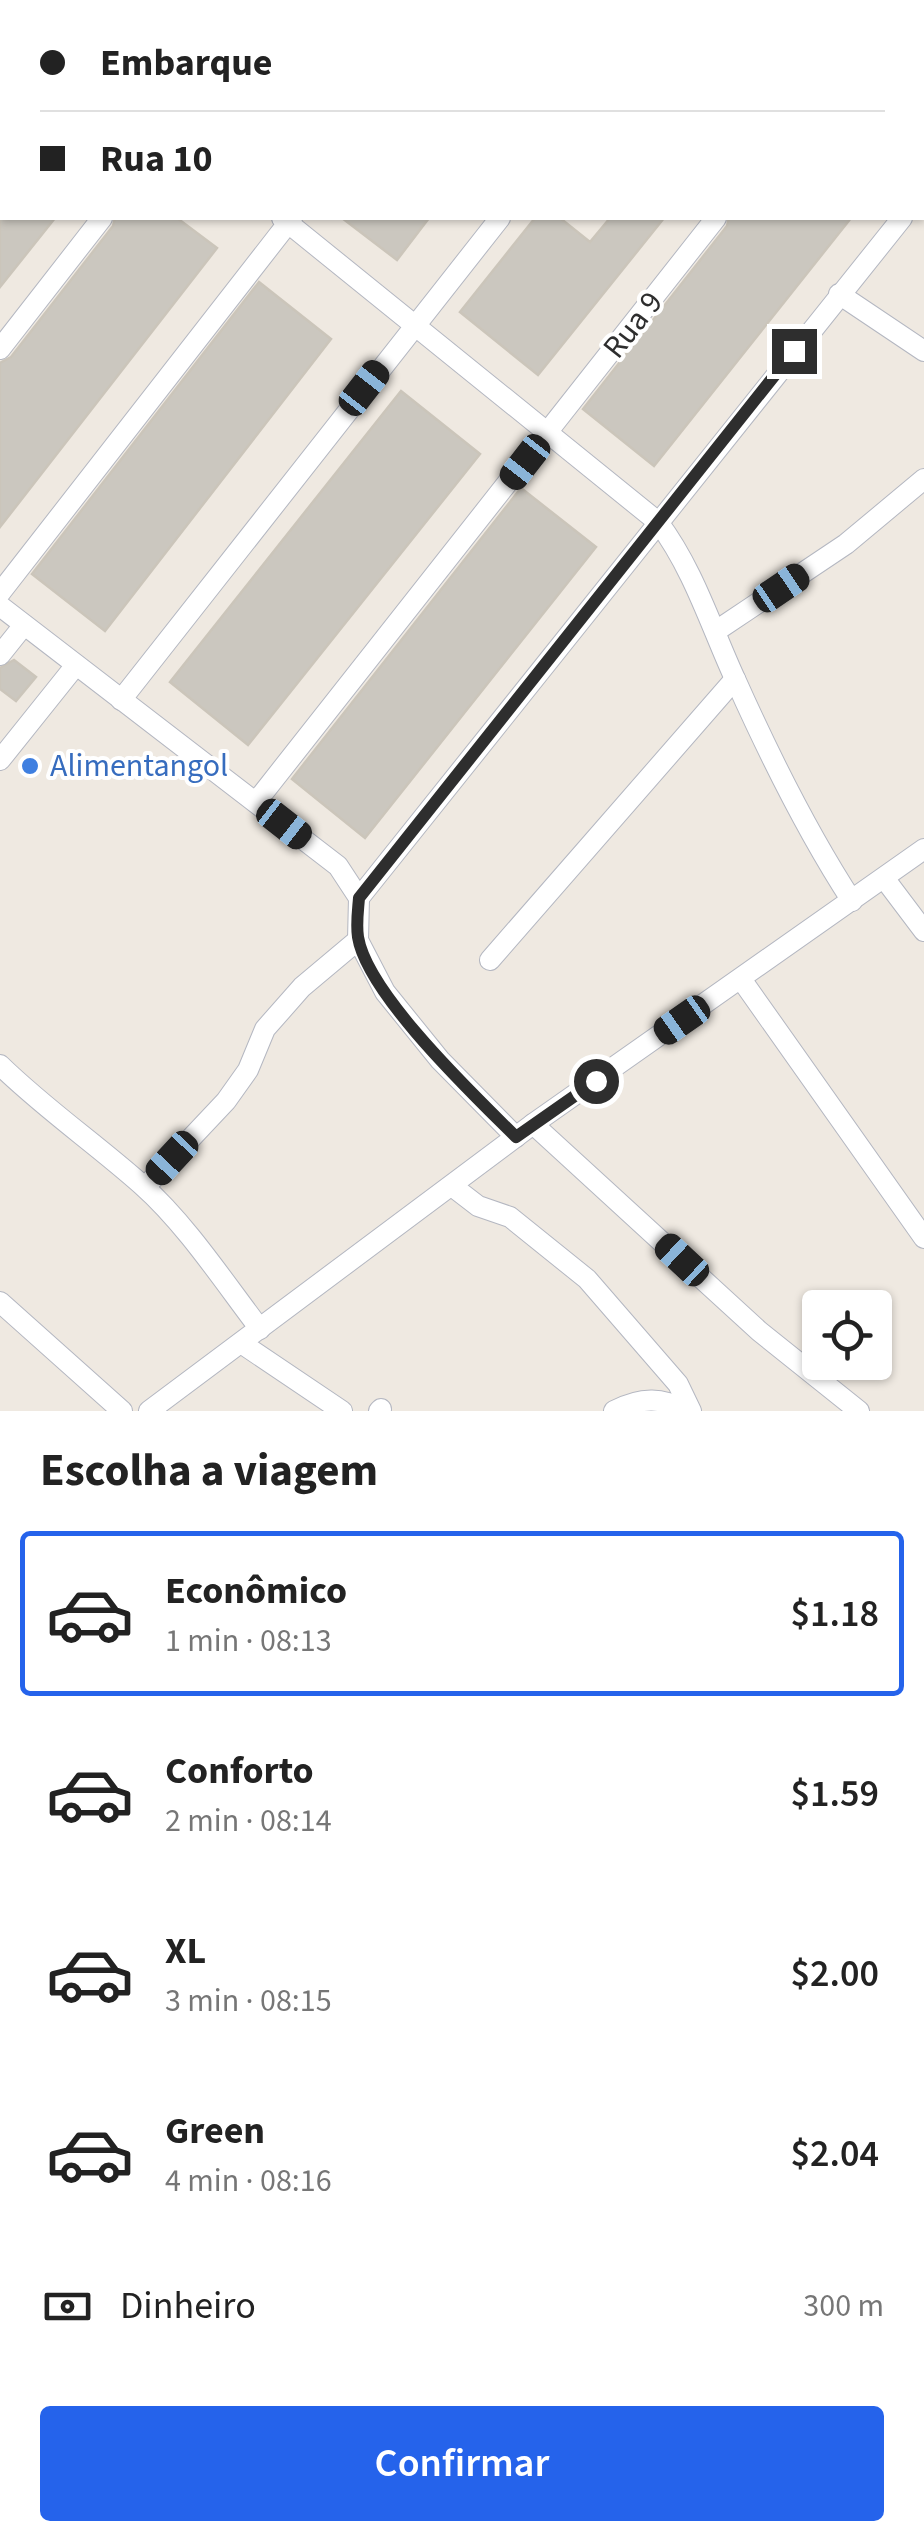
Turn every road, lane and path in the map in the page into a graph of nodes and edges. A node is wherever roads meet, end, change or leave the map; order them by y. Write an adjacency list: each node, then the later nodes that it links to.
1 (100, 220): 9 (street)
2 (286, 220): 14 (street)
3 (288, 220): 8 (street)
4 (498, 220): 8 (street)
5 (714, 220): 11 (street, Rua 9)
6 (900, 220): 7 (street)
7 (839, 294): 10 (street); 13 (street)
8 (413, 325): 11 (street); 21 (street)
9 (0, 349)
10 (924, 351)
11 (550, 432): 13 (street); 23 (street, Rua 9)
12 (924, 479): 17 (street)
13 (658, 522): 17 (street); 26 (street)
14 (0, 593)
15 (0, 606): 16 (street)
16 (24, 625): 18 (street); 19 (street)
17 (716, 631): 20 (street)
18 (0, 655)
19 (76, 665): 21 (street); 22 (street)
20 (735, 679): 27 (street); 30 (street)
21 (121, 700): 23 (street)
22 (0, 760)
23 (256, 802): 26 (street)
24 (924, 850): 25 (street)
25 (884, 878): 27 (street); 28 (street)
26 (359, 898): 29 (street)
27 (852, 901): 31 (street)
28 (924, 930)
29 (358, 940): 33 (street); 35 (street)
30 (490, 960)
31 (740, 979): 33 (street); 36 (street)
32 (0, 1065): 35 (street)
33 (525, 1131): 34 (street); 45 (street)
34 (452, 1186): 38 (street); 44 (street)
35 (145, 1187): 38 (street)
36 (924, 1238)
37 (0, 1302): 40 (street)
38 (260, 1328): 39 (street)
39 (240, 1343): 41 (street); 42 (street)
40 (122, 1411)
41 (150, 1411)
42 (342, 1411)
43 (614, 1411): 44 (street)
44 (691, 1411)
45 (859, 1411)

